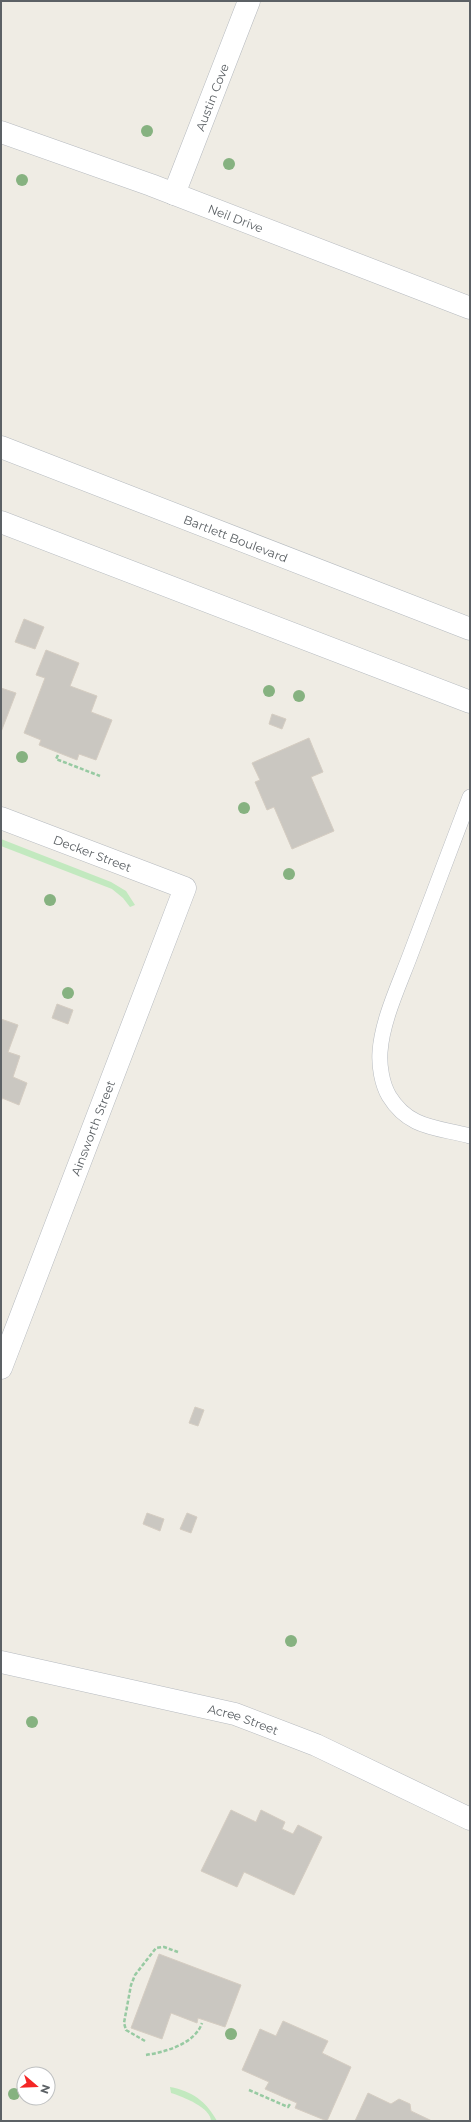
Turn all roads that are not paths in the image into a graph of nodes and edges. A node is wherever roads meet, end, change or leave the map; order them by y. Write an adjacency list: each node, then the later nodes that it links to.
1 (249, 1): 3 (street, Austin Cove)
2 (1, 132): 3 (street, Neil Drive)
3 (174, 194): 4 (street, Neil Drive)
4 (470, 308)
5 (1, 447): 7 (street, Bartlett Boulevard)
6 (1, 522): 8 (street)
7 (470, 629)
8 (470, 702)
9 (470, 797): 12 (lane)
10 (1, 818): 11 (street, Decker Street)
11 (185, 888): 13 (street, Ainsworth Street)
12 (470, 1136)
13 (1, 1368)
14 (1, 1662): 15 (street, Acree Street)
15 (470, 1819)

